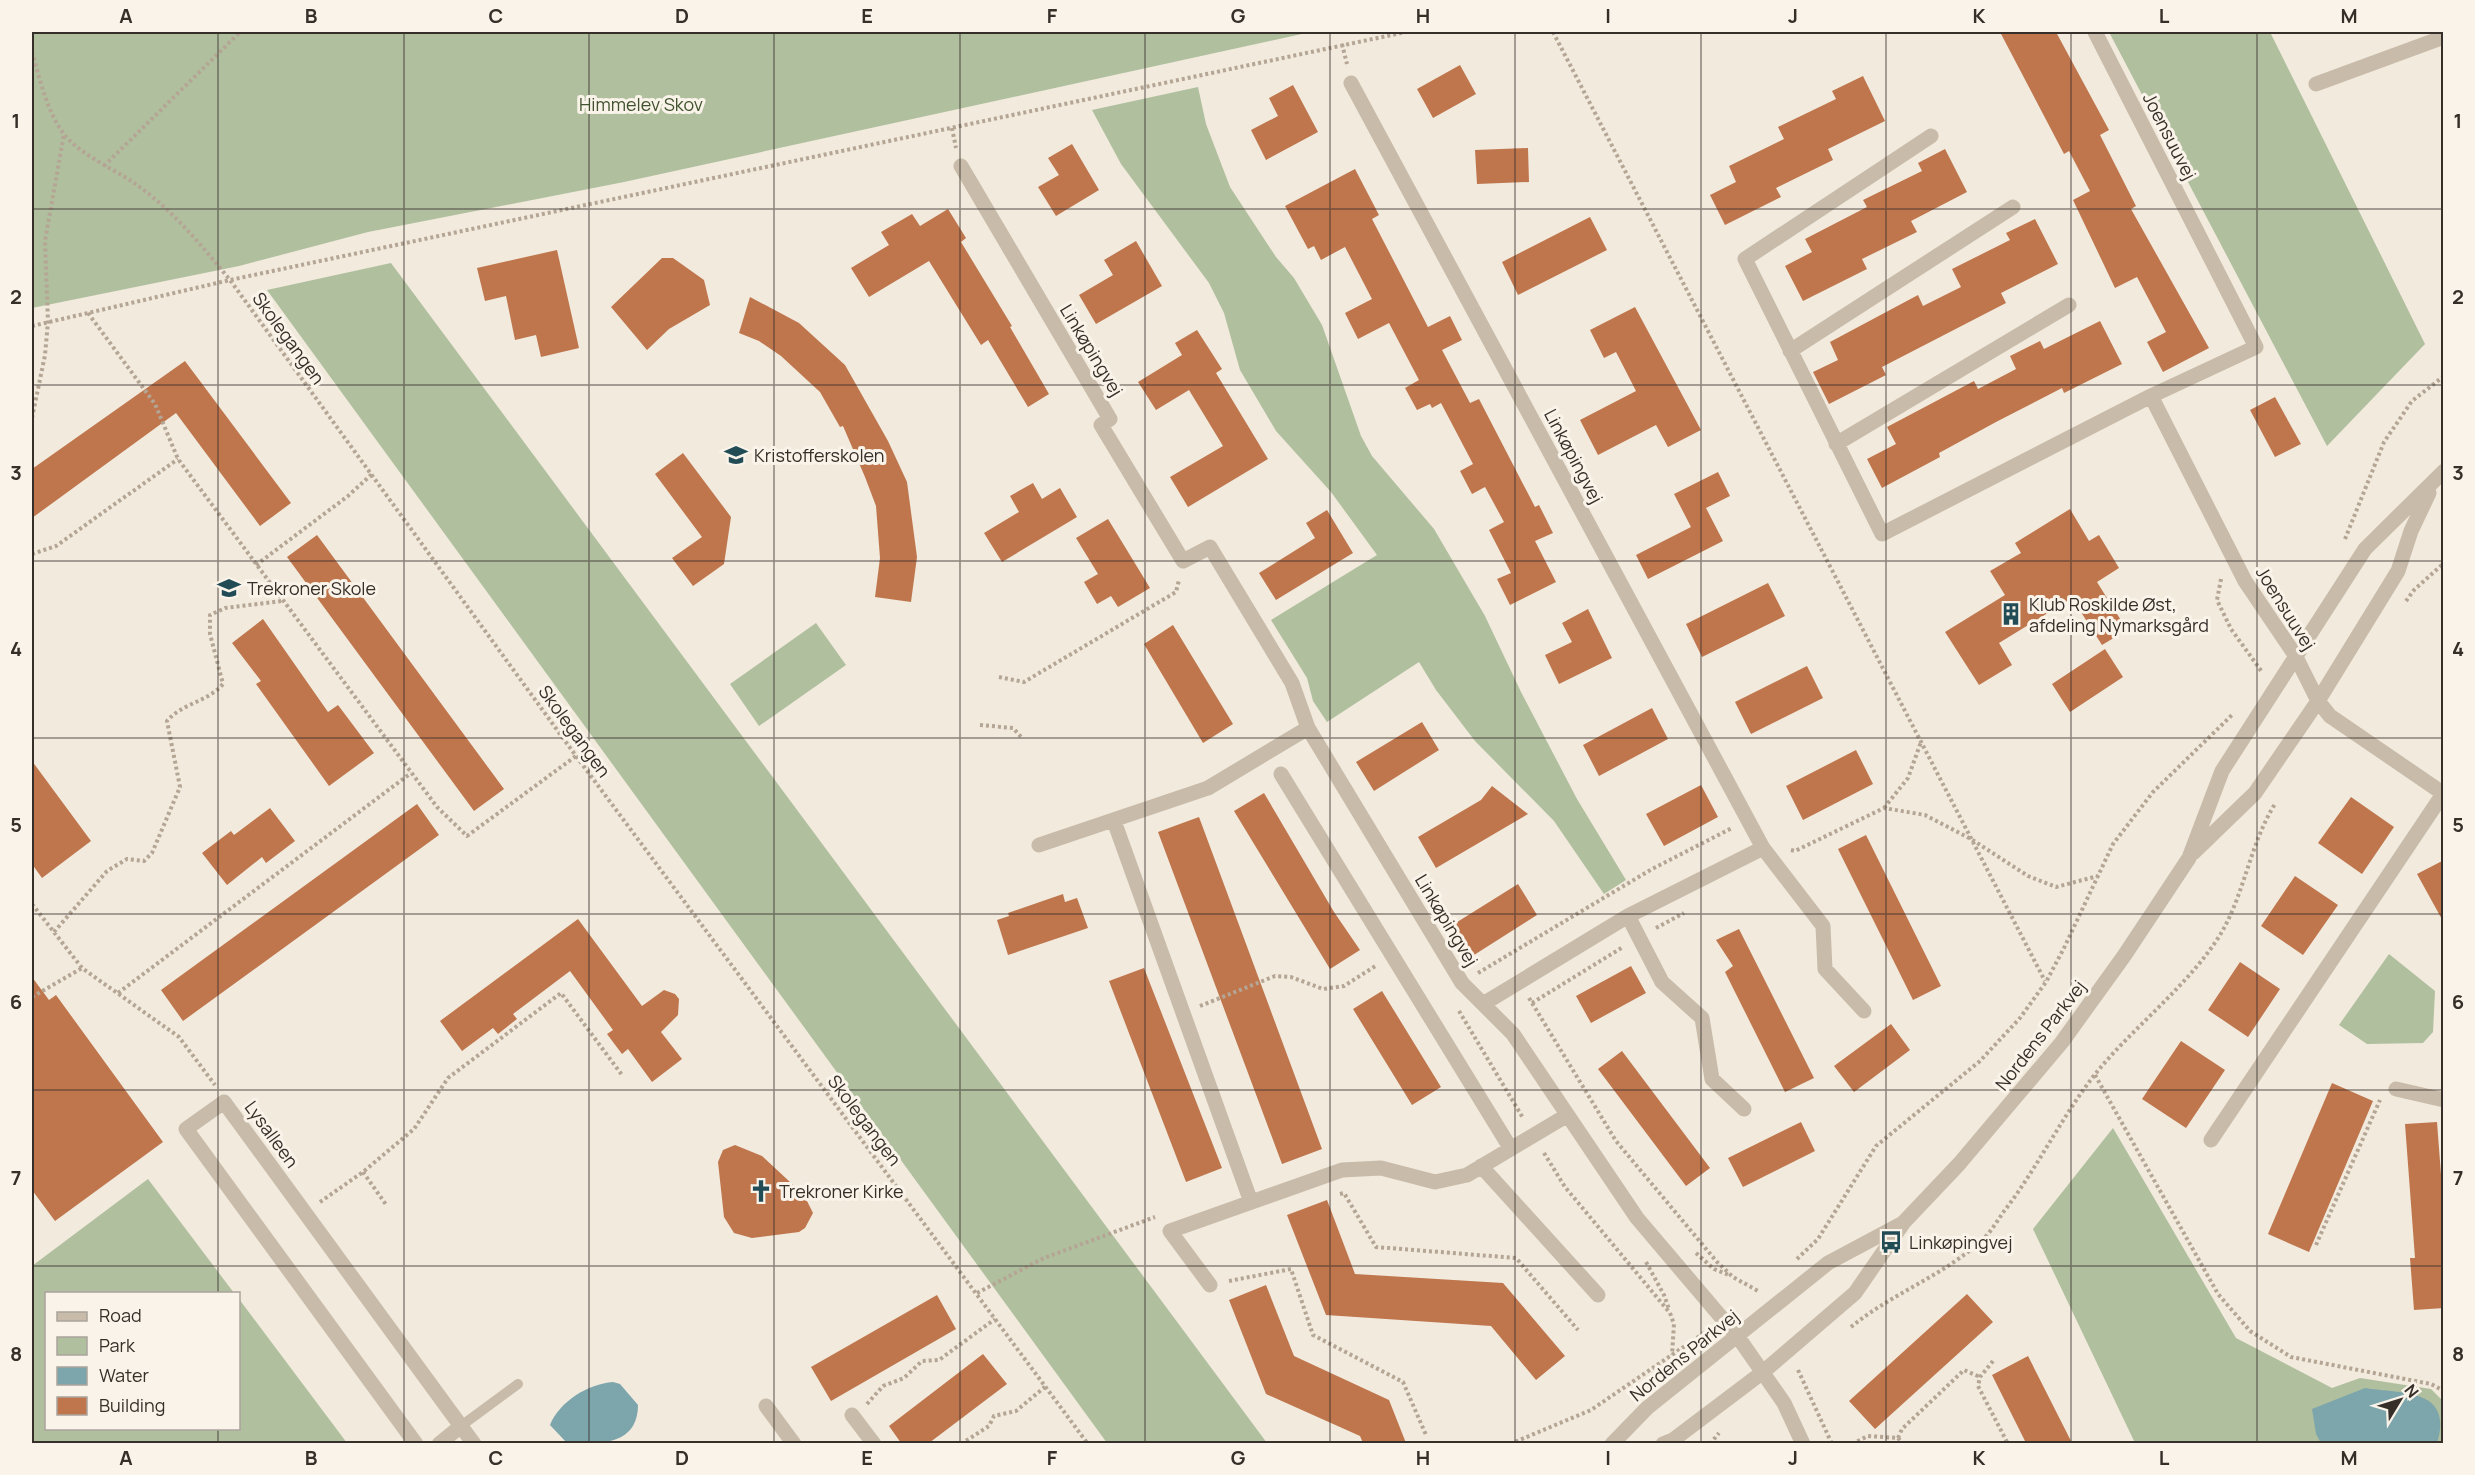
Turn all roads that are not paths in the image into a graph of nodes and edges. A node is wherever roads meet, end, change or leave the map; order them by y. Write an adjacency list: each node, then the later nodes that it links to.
1 (2095, 32): 10 (street, Joensuuvej)
2 (2444, 37): 4 (street)
3 (1351, 83): 21 (street, Linkøpingvej)
4 (2316, 84)
5 (1931, 136): 9 (street, Joensuuvej)
6 (961, 166): 16 (street, Linkøpingvej)
7 (2013, 207): 9 (street)
8 (2069, 306): 11 (street)
9 (1790, 351): 11 (street, Joensuuvej)
10 (2151, 396): 11 (street, Joensuuvej); 14 (street, Joensuuvej)
11 (1836, 444)
12 (2444, 471): 13 (street, Nordens Parkvej)
13 (2432, 484): 14 (street, Nordens Parkvej); 15 (street, Nordens Parkvej)
14 (2295, 655): 15 (street, Joensuuvej); 22 (street, Nordens Parkvej)
15 (2318, 700): 18 (street, Joensuuvej); 22 (street, Nordens Parkvej)
16 (1308, 728): 19 (street); 24 (street, Linkøpingvej)
17 (1281, 774): 31 (street)
18 (2443, 794): 30 (street, Joensuuvej)
19 (1114, 821): 20 (street); 33 (street)
20 (1039, 845)
21 (1763, 848): 23 (street); 25 (street, Linkøpingvej)
22 (2189, 858): 34 (street, Nordens Parkvej)
23 (1628, 916): 24 (street); 28 (street)
24 (1483, 1004): 29 (street, Linkøpingvej)
25 (1864, 1011)
26 (2396, 1089): 27 (street)
27 (2444, 1100)
28 (1744, 1109)
29 (1566, 1116): 31 (street); 37 (street, Linkøpingvej)
30 (2211, 1140)
31 (1511, 1149): 32 (street)
32 (1481, 1166): 33 (street); 36 (street)
33 (1251, 1202): 35 (street)
34 (1904, 1222): 37 (street, Nordens Parkvej); 38 (street, Nordens Parkvej)
35 (1210, 1285)
36 (1598, 1295)
37 (1738, 1337): 38 (street, Linkøpingvej); 48 (street, Nordens Parkvej)
38 (1763, 1372): 49 (street, Nordens Parkvej); 50 (street, Linkøpingvej)
39 (518, 1384): 42 (lane)
40 (766, 1406): 46 (street)
41 (852, 1415): 47 (street)
42 (461, 1426): 43 (street, Lysalleen); 44 (street); 45 (street, Lysalleen)
43 (416, 1443)
44 (439, 1443)
45 (474, 1443)
46 (794, 1443)
47 (874, 1443)
48 (1612, 1443)
49 (1663, 1443)
50 (1803, 1443)

